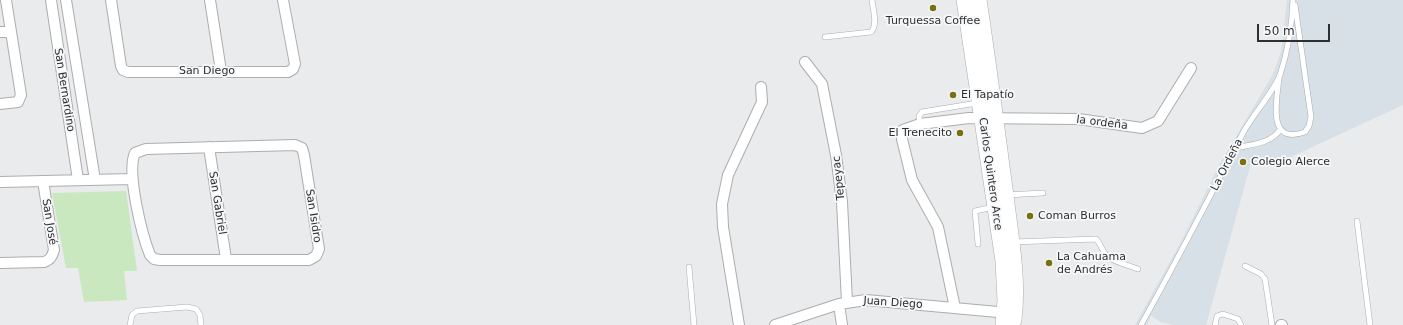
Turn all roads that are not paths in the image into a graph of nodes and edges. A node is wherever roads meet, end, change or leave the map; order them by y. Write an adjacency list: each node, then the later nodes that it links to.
1 (6, 0): 12 (street)
2 (50, 0): 24 (street, San Bernardino)
3 (66, 0): 23 (street, San Bernardino)
4 (111, 0): 16 (street, San Diego)
5 (210, 0): 16 (street)
6 (283, 0): 16 (street, San Diego)
7 (872, 0): 13 (lane)
8 (964, 0): 19 (main road, Carlos Quintero Arce)
9 (979, 0): 19 (main road, Carlos Quintero Arce)
10 (1294, 0): 17 (lane, La Ordeña); 25 (lane)
11 (0, 32): 12 (street)
12 (11, 32): 20 (street)
13 (824, 37)
14 (805, 62): 44 (street, Tepeyac)
15 (1191, 68): 21 (street, la ordeña)
16 (221, 71)
17 (1279, 76): 25 (lane); 27 (lane, La Ordeña)
18 (761, 87): 50 (street)
19 (987, 103): 21 (main road, Carlos Quintero Arce); 22 (lane)
20 (0, 104)
21 (989, 119): 22 (street, la ordeña); 34 (main road, Carlos Quintero Arce); 35 (main road, Carlos Quintero Arce)
22 (920, 124): 45 (street, la ordeña)
23 (86, 127): 24 (street); 30 (street, San Bernardino)
24 (70, 129): 29 (street, San Bernardino)
25 (1280, 130): 27 (lane)
26 (209, 148): 28 (street, San Isidro); 39 (street, San Gabriel); 39 (street, San Isidro)
27 (1236, 148): 53 (lane, La Ordeña)
28 (132, 179): 30 (street); 39 (street, San Isidro)
29 (78, 180): 30 (street); 32 (street)
30 (95, 180)
31 (0, 182): 32 (street)
32 (43, 182): 40 (street, San José)
33 (1043, 193): 34 (lane)
34 (1005, 195): 37 (main road, Carlos Quintero Arce)
35 (995, 206): 38 (lane); 46 (main road, Carlos Quintero Arce)
36 (1357, 221): 57 (lane)
37 (1011, 242): 43 (lane); 46 (main road, Carlos Quintero Arce)
38 (978, 244)
39 (226, 259)
40 (0, 263)
41 (1245, 266): 56 (lane)
42 (689, 267): 49 (lane)
43 (1138, 269)
44 (843, 303): 45 (street, Juan Diego); 51 (street, Juan Diego); 52 (street, Tepeyac)
45 (955, 308): 46 (street, Juan Diego)
46 (1009, 319)
47 (130, 325): 48 (lane)
48 (201, 325)
49 (694, 325)
50 (739, 325)
51 (775, 325)
52 (842, 325)
53 (1142, 325)
54 (1215, 325): 55 (lane)
55 (1241, 325)
56 (1272, 325)
57 (1370, 325)

